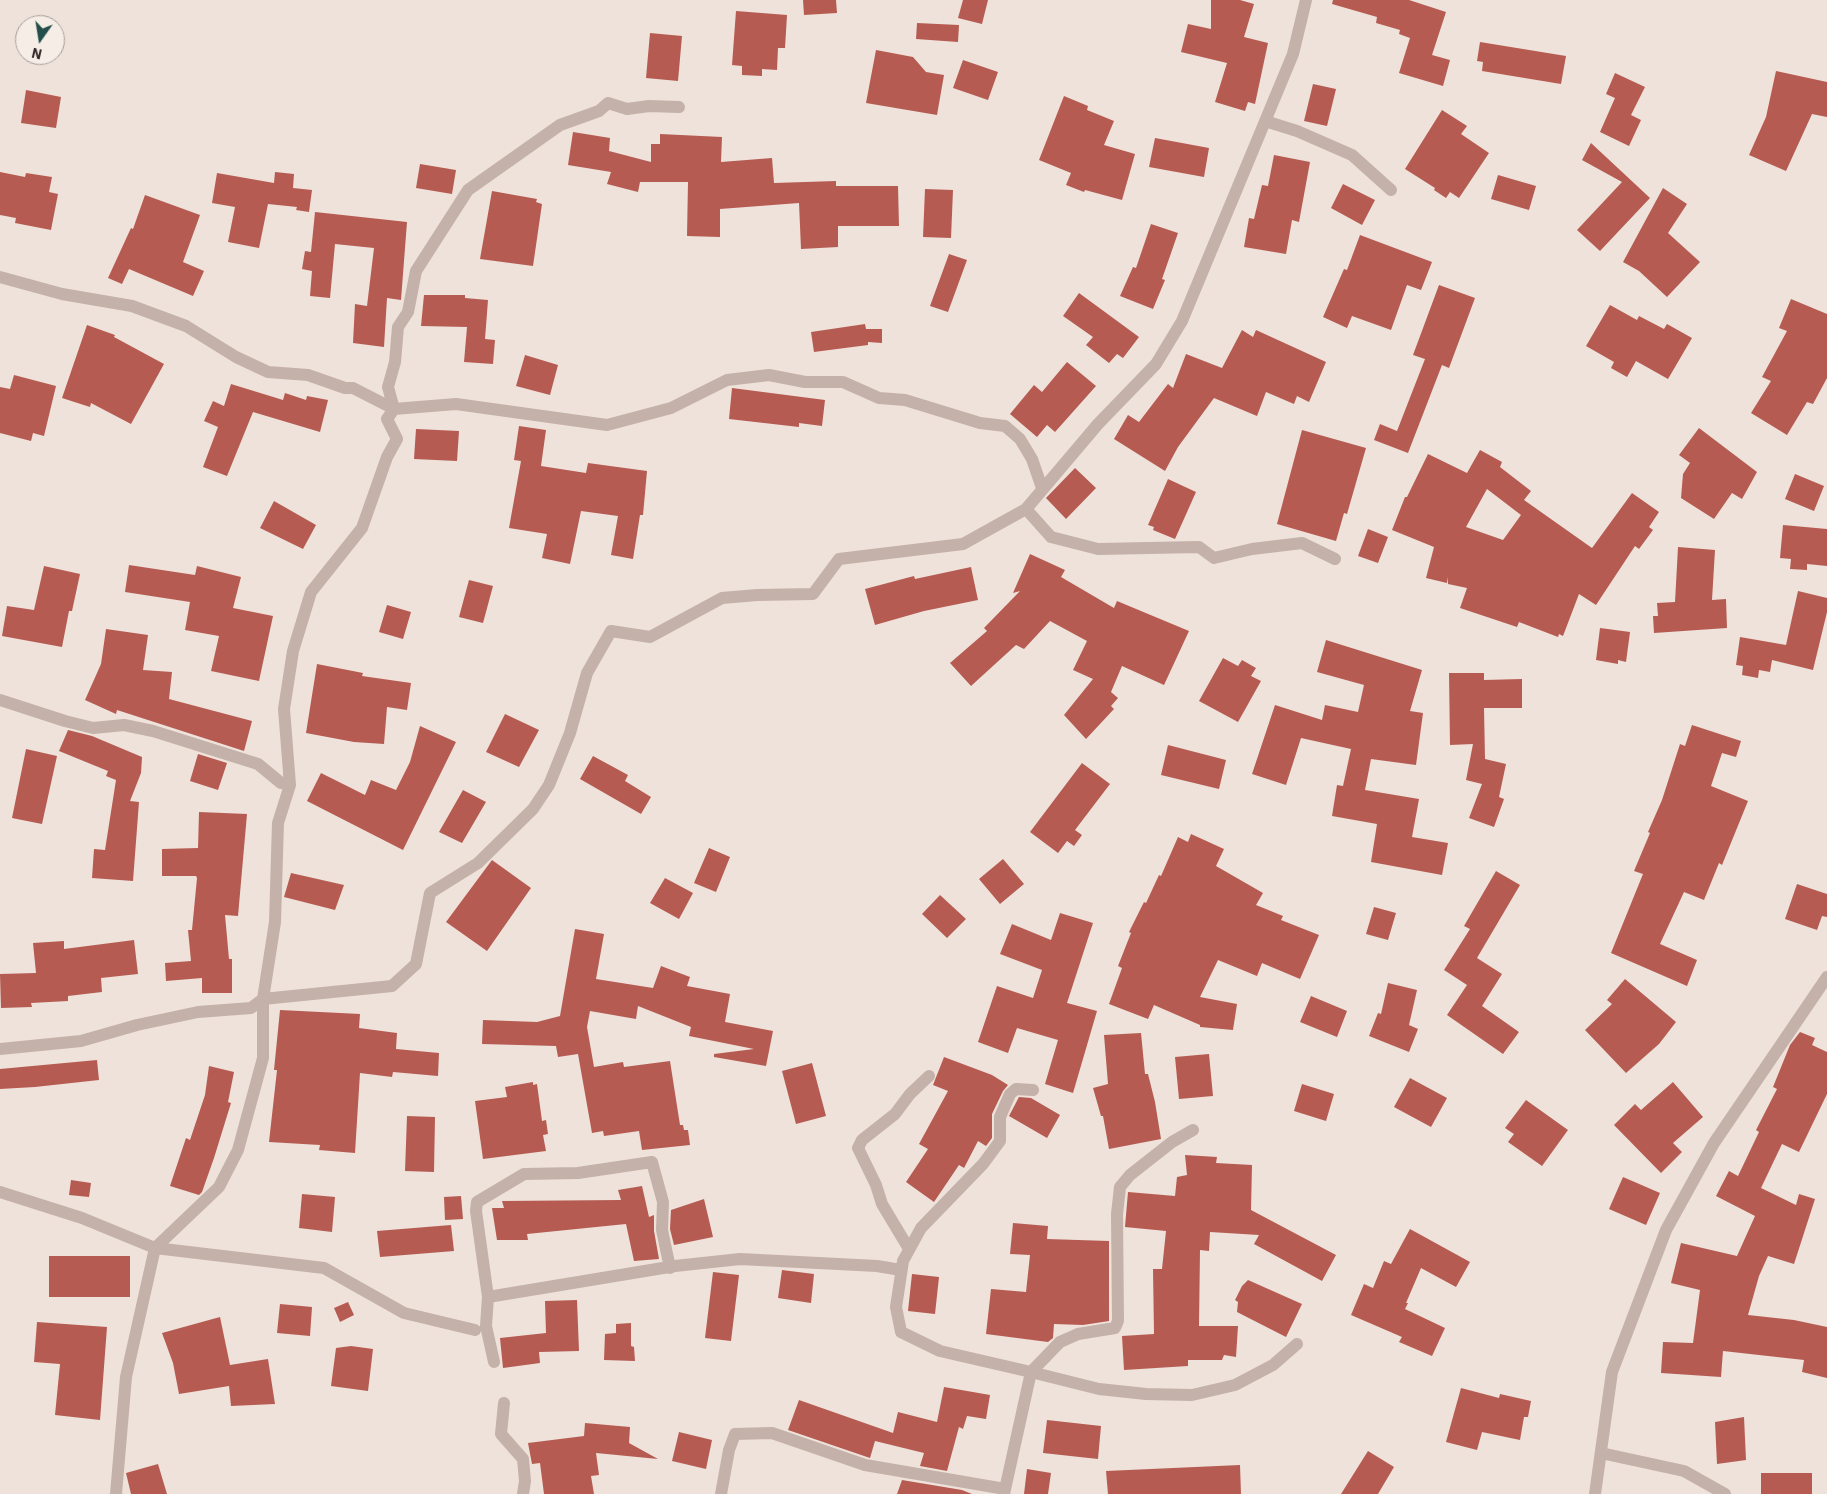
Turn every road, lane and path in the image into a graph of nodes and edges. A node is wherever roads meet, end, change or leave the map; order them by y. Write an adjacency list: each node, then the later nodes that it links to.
1 (1306, 0): 3 (street)
2 (679, 107): 6 (street)
3 (1265, 121): 4 (street); 7 (street)
4 (1391, 190)
5 (0, 277): 6 (street)
6 (394, 410): 7 (street); 11 (street)
7 (1042, 488): 8 (street)
8 (1026, 510): 9 (street); 13 (street)
9 (1335, 559)
10 (0, 700): 11 (street)
11 (290, 784): 13 (street)
12 (1827, 977): 29 (street)
13 (264, 999): 14 (street); 19 (street)
14 (0, 1049)
15 (929, 1076): 20 (street)
16 (1033, 1090): 20 (street)
17 (1193, 1130): 27 (street)
18 (0, 1192): 19 (street)
19 (155, 1248): 24 (street); 31 (street)
20 (909, 1249): 22 (street)
21 (670, 1268): 22 (street); 23 (street); 23 (street)
22 (901, 1270): 27 (street)
23 (488, 1297): 26 (street)
24 (475, 1330)
25 (1297, 1344): 27 (street)
26 (494, 1362)
27 (1031, 1372): 30 (street)
28 (504, 1403): 32 (street)
29 (1601, 1453): 34 (street); 35 (street)
30 (1005, 1492): 33 (street)
31 (116, 1494)
32 (523, 1494)
33 (720, 1494)
34 (1595, 1494)
35 (1725, 1494)

